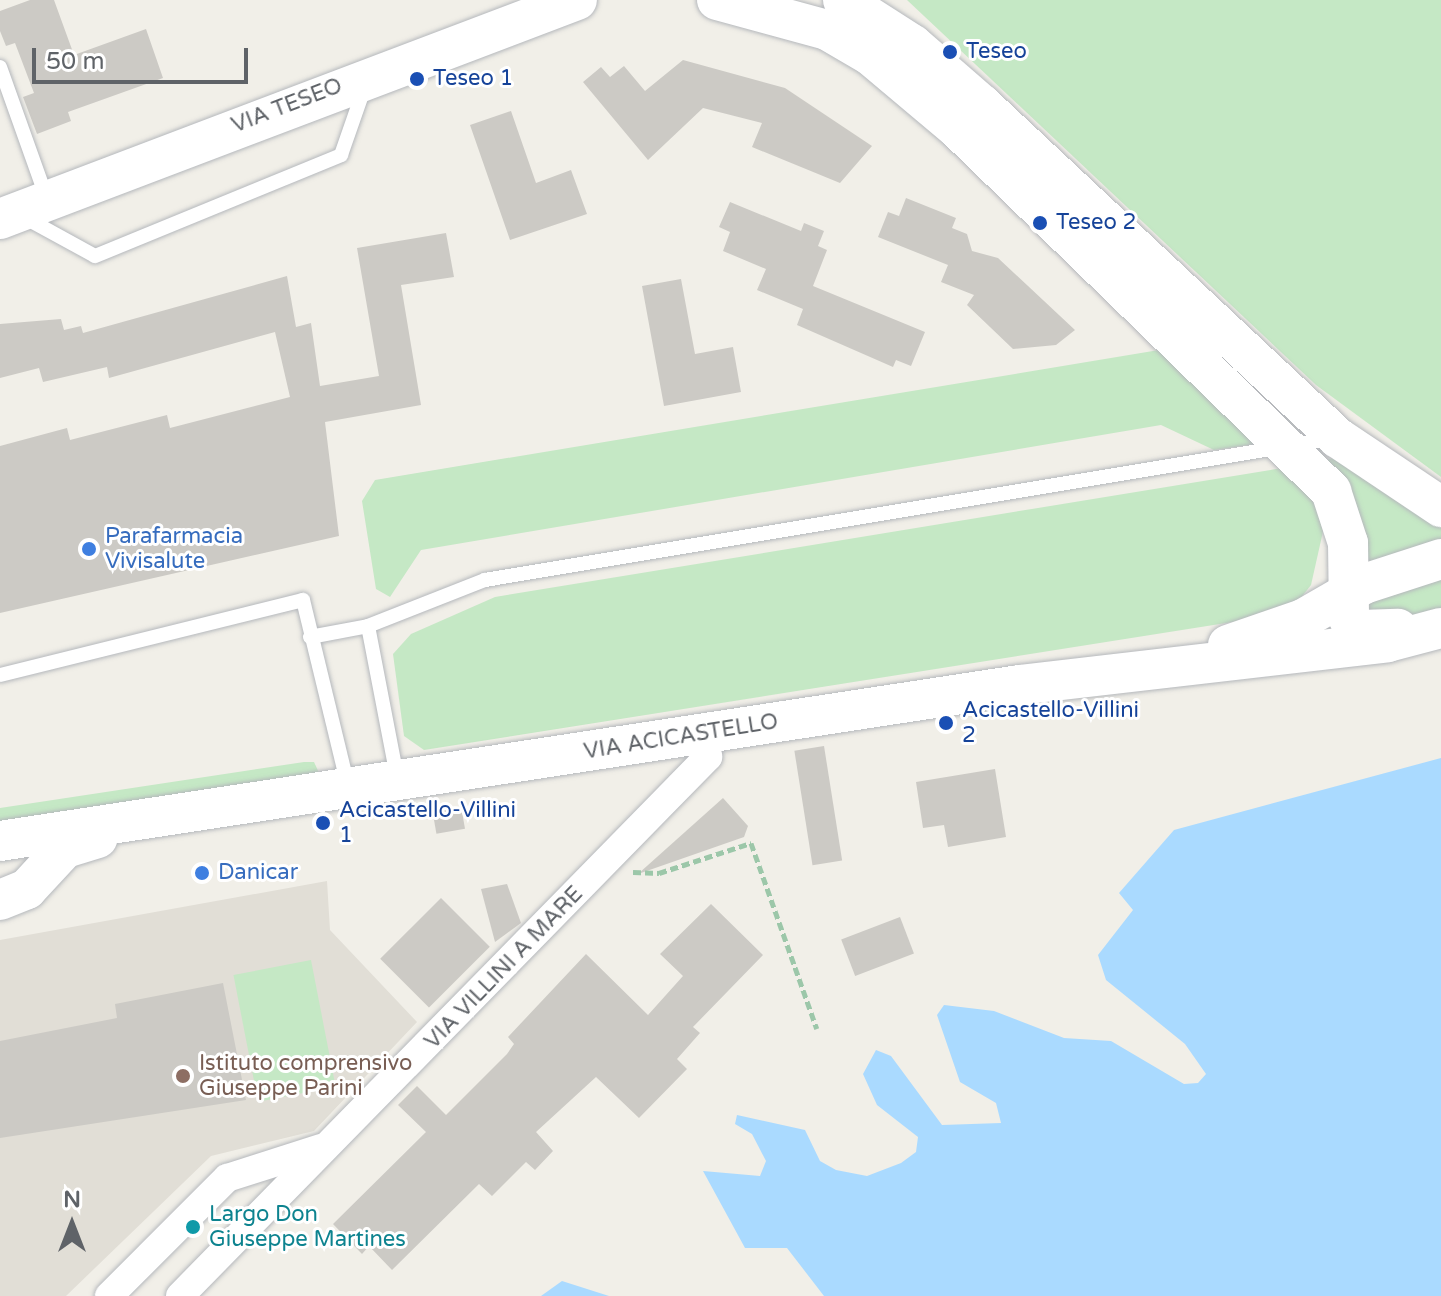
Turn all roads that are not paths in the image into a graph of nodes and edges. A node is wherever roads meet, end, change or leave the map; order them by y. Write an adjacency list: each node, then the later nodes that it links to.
1 (577, 0): 5 (main road, VIA TESEO)
2 (717, 0): 8 (main road)
3 (843, 0): 7 (main road)
4 (0, 67): 6 (lane)
5 (370, 74): 6 (main road, VIA TESEO); 6 (lane)
6 (21, 210)
7 (1338, 438): 8 (lane); 10 (main road)
8 (1286, 447): 9 (main road); 14 (lane)
9 (1339, 507): 12 (main road); 13 (main road)
10 (1441, 507)
11 (1441, 559): 12 (main road)
12 (1345, 597): 13 (main road); 15 (main road)
13 (1309, 617): 17 (main road)
14 (368, 626): 16 (lane); 20 (lane)
15 (1441, 628): 17 (main road)
16 (310, 637): 18 (lane); 21 (lane)
17 (1175, 663): 19 (main road, VIA ACICASTELLO)
18 (0, 675)
19 (704, 733): 20 (main road, VIA ACICASTELLO); 26 (street, VIA VILLINI A MARE)
20 (398, 781): 21 (main road, VIA ACICASTELLO)
21 (349, 789): 22 (main road, VIA ACICASTELLO)
22 (187, 814): 23 (main road, VIA ACICASTELLO); 25 (main road, VIA ACICASTELLO)
23 (0, 841)
24 (0, 855): 25 (main road)
25 (13, 895)
26 (329, 1145): 27 (street); 28 (street, VIA VILLINI A MARE)
27 (109, 1296)
28 (180, 1296)

